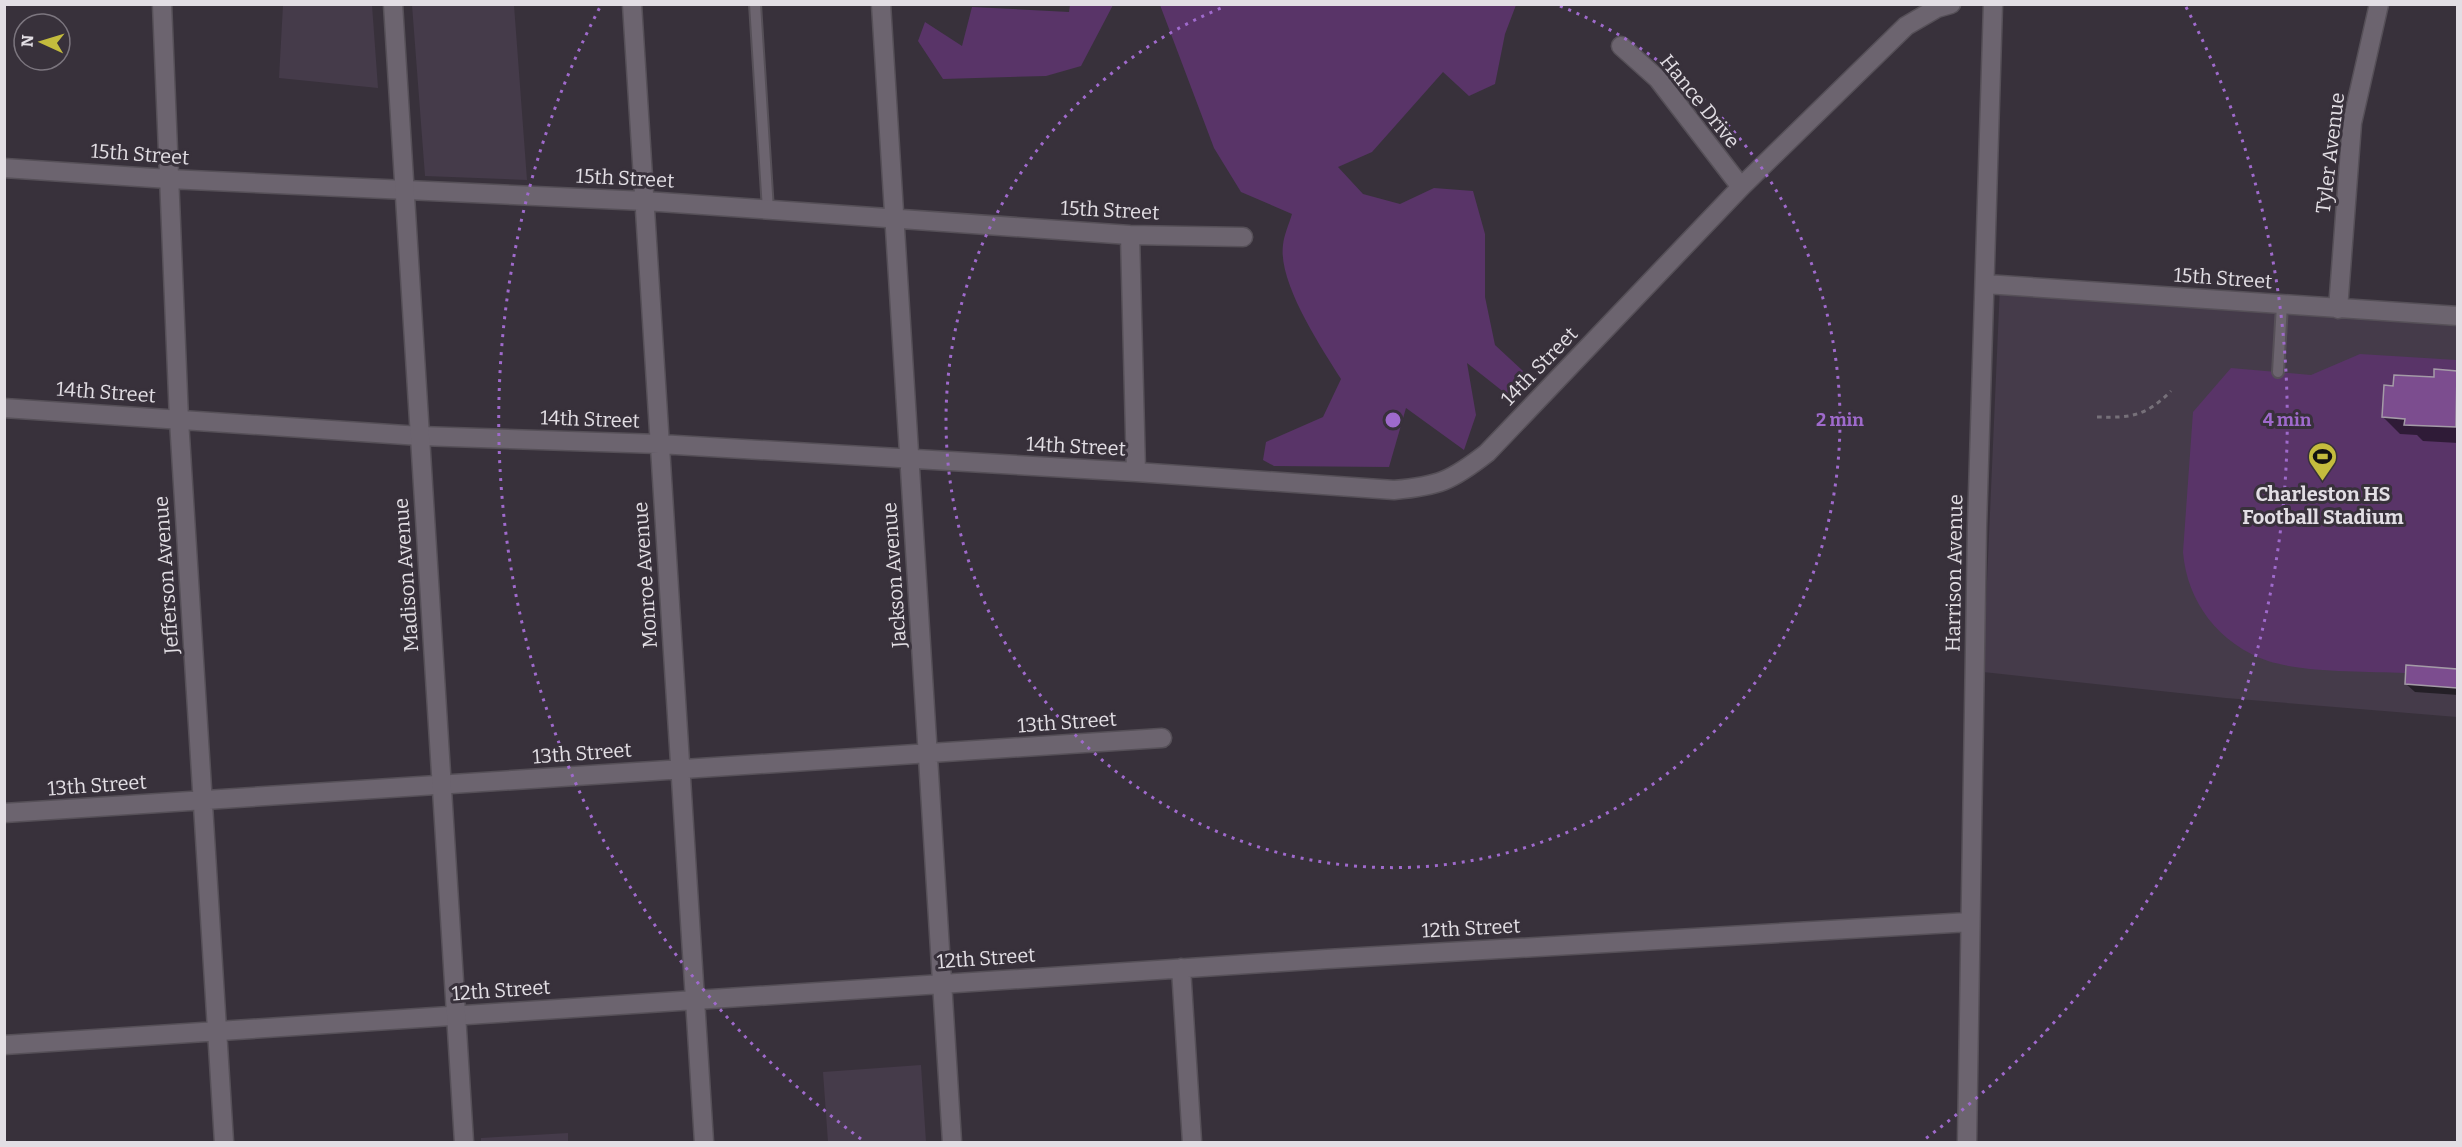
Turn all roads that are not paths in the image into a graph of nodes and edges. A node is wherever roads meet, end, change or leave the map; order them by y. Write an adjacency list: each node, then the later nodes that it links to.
1 (162, 4): 11 (street, Jefferson Avenue)
2 (393, 4): 13 (street, Madison Avenue)
3 (632, 4): 14 (street, Monroe Avenue)
4 (755, 4): 15 (lane)
5 (881, 4): 16 (street, Jackson Avenue)
6 (1951, 4): 12 (street, 14th Street)
7 (1993, 4): 19 (street, Harrison Avenue)
8 (2379, 4): 21 (street, Tyler Avenue)
9 (1621, 46): 12 (street, Hance Drive)
10 (4, 168): 11 (street, 15th Street)
11 (169, 179): 13 (street, 15th Street); 25 (street, Jefferson Avenue)
12 (1741, 187): 29 (street, 14th Street)
13 (404, 190): 14 (street, 15th Street); 26 (street, Madison Avenue)
14 (645, 201): 15 (street, 15th Street); 27 (street, Monroe Avenue)
15 (768, 210): 16 (street, 15th Street)
16 (894, 220): 17 (street, 15th Street); 28 (street, Jackson Avenue)
17 (1130, 235): 18 (street, 15th Street); 29 (street)
18 (1243, 237)
19 (1985, 284): 20 (street, 15th Street); 36 (street, Harrison Avenue)
20 (2282, 305): 21 (street, 15th Street); 23 (lane)
21 (2338, 309): 22 (street, 15th Street)
22 (2457, 316)
23 (2278, 372)
24 (4, 408): 25 (street, 14th Street)
25 (179, 420): 26 (street, 14th Street); 34 (street, Jefferson Avenue)
26 (420, 436): 27 (street, 14th Street); 33 (street, Madison Avenue)
27 (659, 444): 28 (street, 14th Street); 32 (street, Monroe Avenue)
28 (909, 458): 29 (street, 14th Street); 31 (street, Jackson Avenue)
29 (1136, 472)
30 (1162, 738): 31 (street, 13th Street)
31 (928, 753): 32 (street, 13th Street); 38 (street, Jackson Avenue)
32 (680, 769): 33 (street, 13th Street); 39 (street, Monroe Avenue)
33 (442, 785): 34 (street, 13th Street); 40 (street, Madison Avenue)
34 (203, 801): 35 (street, 13th Street); 41 (street, Jefferson Avenue)
35 (4, 813)
36 (1970, 922): 37 (street, 12th Street); 48 (street, Harrison Avenue)
37 (1181, 968): 38 (street, 12th Street); 47 (street)
38 (942, 984): 39 (street, 12th Street); 46 (street, Jackson Avenue)
39 (695, 1000): 40 (street, 12th Street); 45 (street, Monroe Avenue)
40 (456, 1015): 41 (street, 12th Street); 44 (street, Madison Avenue)
41 (217, 1031): 42 (street, 12th Street); 43 (street, Jefferson Avenue)
42 (4, 1045)
43 (224, 1143)
44 (464, 1143)
45 (704, 1143)
46 (952, 1143)
47 (1192, 1143)
48 (1966, 1143)

